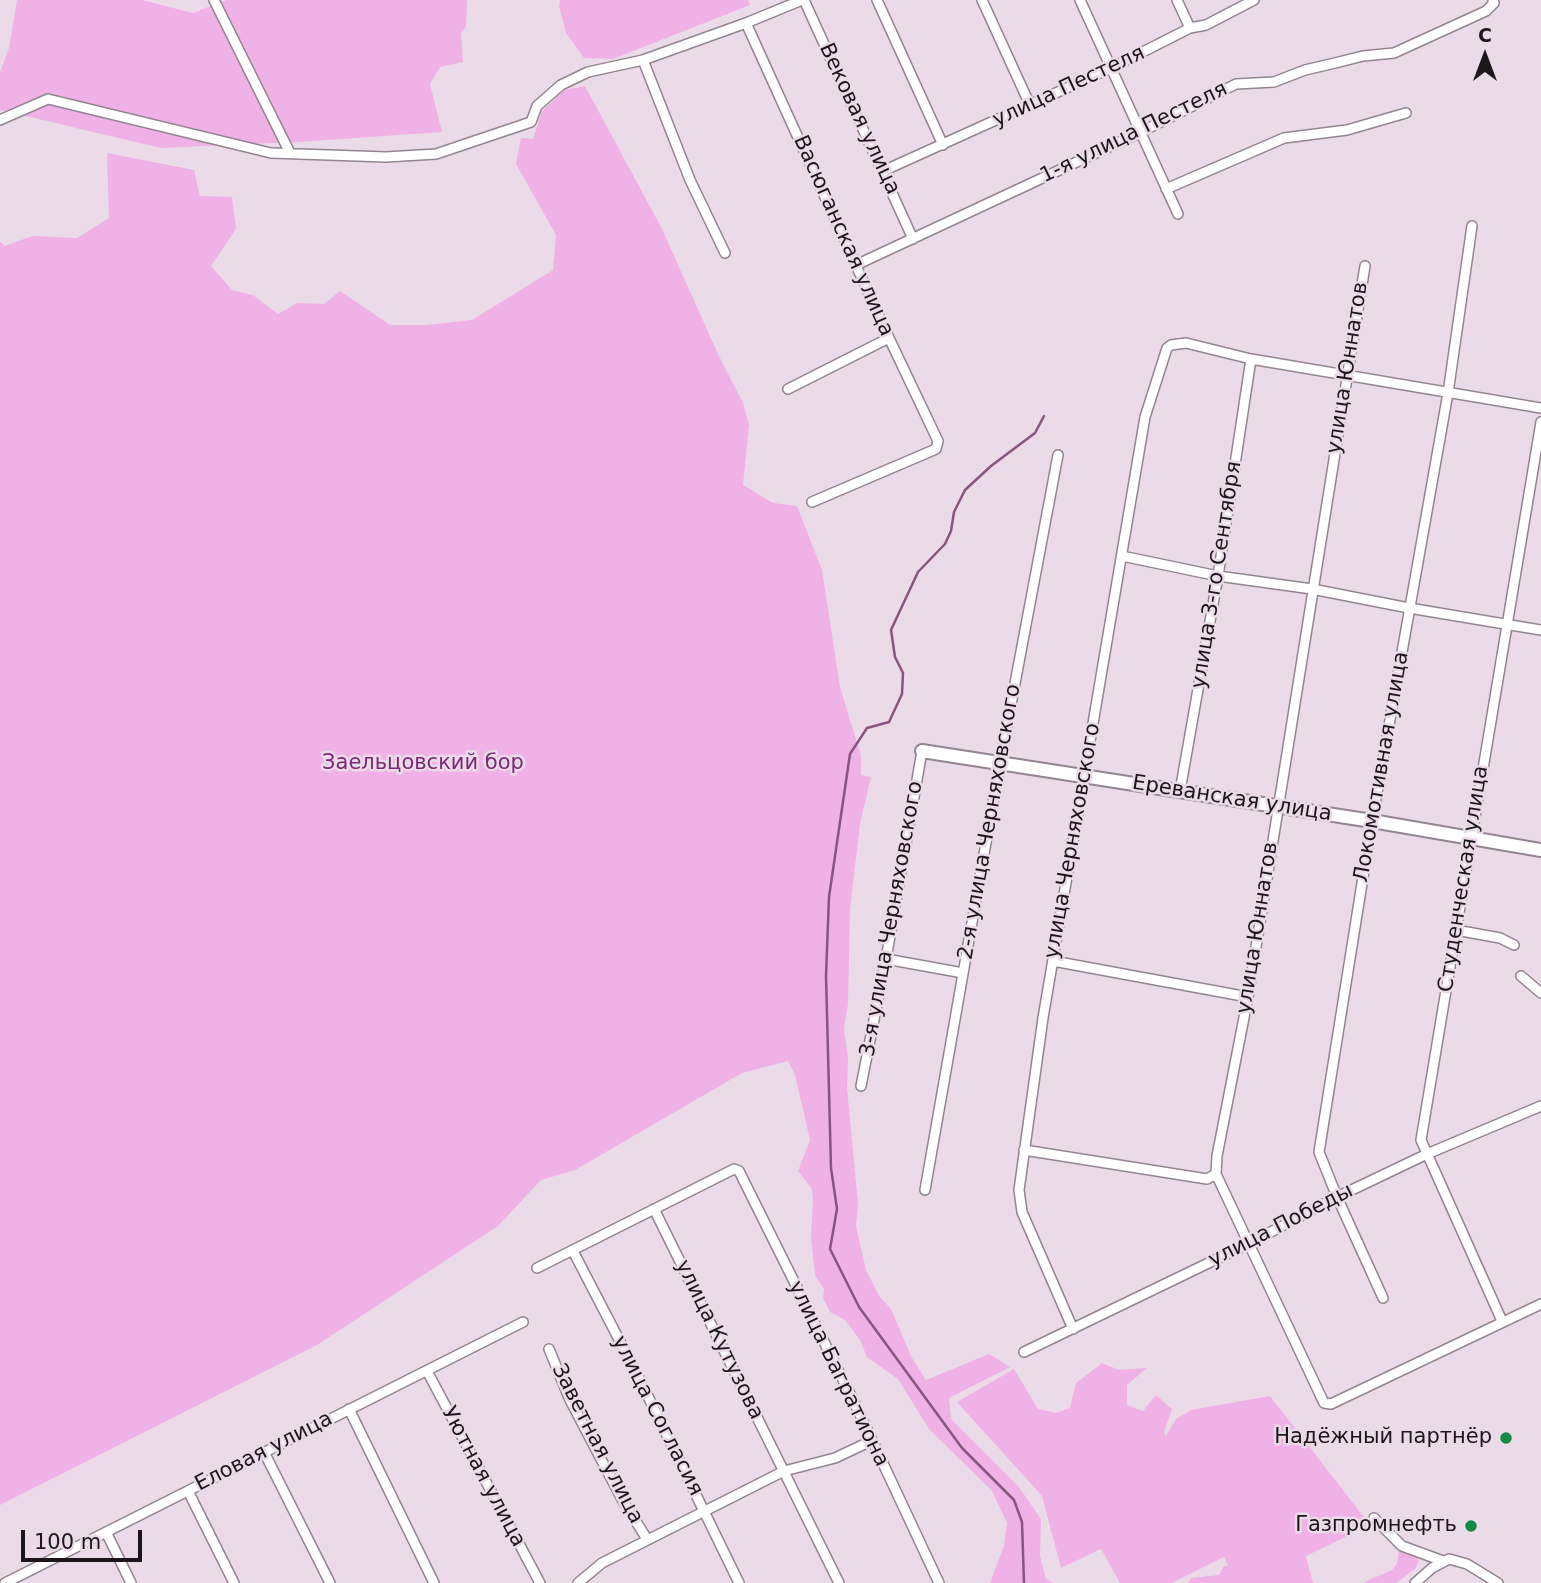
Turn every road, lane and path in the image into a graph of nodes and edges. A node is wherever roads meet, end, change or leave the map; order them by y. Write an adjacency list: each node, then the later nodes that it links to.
1 (214, 0): 18 (street)
2 (803, 0): 9 (street); 19 (street, Вековая улица)
3 (877, 0): 17 (street)
4 (982, 0): 13 (street)
5 (1080, 0): 12 (street)
6 (1177, 0): 10 (street)
7 (1254, 0): 10 (street, улица Пестеля)
8 (1493, 0): 16 (street, 1-я улица Пестеля)
9 (746, 23): 11 (street); 25 (street, Васюганская улица)
10 (1190, 28): 12 (street, улица Пестеля)
11 (643, 60): 18 (street); 24 (street)
12 (1111, 68): 13 (street, улица Пестеля); 16 (street)
13 (1030, 105): 17 (street, улица Пестеля)
14 (1406, 113): 20 (street)
15 (0, 120): 18 (street)
16 (1141, 132): 20 (street); 23 (street, 1-я улица Пестеля)
17 (943, 145): 19 (street, улица Пестеля)
18 (290, 153)
19 (883, 171): 23 (street, Вековая улица)
20 (1167, 189): 21 (street)
21 (1178, 214)
22 (1472, 226): 31 (street, Локомотивная улица)
23 (913, 239): 25 (street, 1-я улица Пестеля)
24 (725, 253)
25 (856, 264): 27 (street, Васюганская улица)
26 (1365, 266): 29 (street, улица Юннатов)
27 (889, 338): 30 (street); 35 (street, Васюганская улица)
28 (1251, 359): 29 (street); 36 (street, улица Черняховского); 37 (street, улица 3-го Сентября)
29 (1348, 375): 31 (street); 38 (street, улица Юннатов)
30 (788, 389)
31 (1448, 393): 32 (street); 39 (street, Локомотивная улица)
32 (1541, 408)
33 (1541, 422): 40 (street, Студенческая улица)
34 (1058, 455): 43 (street, 2-я улица Черняховского)
35 (812, 502)
36 (1122, 556): 37 (street); 44 (street, улица Черняховского)
37 (1218, 576): 38 (street); 45 (street, улица 3-го Сентября)
38 (1312, 589): 39 (street); 46 (street, улица Юннатов)
39 (1409, 608): 40 (street); 47 (street, Локомотивная улица)
40 (1507, 625): 41 (street); 48 (street, Студенческая улица)
41 (1541, 631)
42 (922, 751): 43 (street, Ереванская улица); 52 (street, 3-я улица Черняховского)
43 (1000, 763): 44 (street, Ереванская улица); 54 (street, 2-я улица Черняховского)
44 (1085, 777): 45 (street, Ереванская улица); 53 (street, улица Черняховского)
45 (1180, 791): 46 (street, Ереванская улица)
46 (1277, 807): 47 (street, Ереванская улица); 57 (street, улица Юннатов)
47 (1372, 821): 48 (street, Ереванская улица); 64 (street, Локомотивная улица)
48 (1470, 838): 49 (street, Ереванская улица); 50 (street, Студенческая улица)
49 (1541, 850)
50 (1456, 930): 51 (street); 61 (street, Студенческая улица)
51 (1514, 945)
52 (886, 959): 54 (street); 58 (street, 3-я улица Черняховского)
53 (1053, 961): 57 (street); 60 (street, улица Черняховского)
54 (963, 973): 63 (street, 2-я улица Черняховского)
55 (1521, 976): 56 (street)
56 (1541, 993)
57 (1248, 997): 62 (street, улица Юннатов)
58 (861, 1086)
59 (1541, 1106): 61 (street, улица Победы)
60 (1024, 1150): 62 (street); 73 (street, улица Черняховского)
61 (1427, 1154): 64 (street, улица Победы); 71 (street, Студенческая улица)
62 (1216, 1174): 66 (street)
63 (925, 1190)
64 (1337, 1197): 66 (street, улица Победы); 69 (street, Локомотивная улица)
65 (654, 1209): 67 (street); 78 (street, улица Багратиона); 80 (street, улица Кутузова)
66 (1250, 1243): 71 (street); 73 (street, улица Победы)
67 (573, 1251): 68 (street); 82 (street, улица Согласия)
68 (537, 1268)
69 (1383, 1298)
70 (1541, 1304): 71 (street)
71 (1502, 1321)
72 (523, 1322): 76 (street, Еловая улица)
73 (1073, 1329): 75 (street, улица Победы)
74 (549, 1349): 85 (street, Заветная улица)
75 (1024, 1352)
76 (427, 1371): 77 (street, Еловая улица); 93 (street, Уютная улица)
77 (349, 1409): 79 (street, Еловая улица); 92 (street)
78 (871, 1441): 80 (street); 97 (street, улица Багратиона)
79 (264, 1452): 81 (street, Еловая улица); 91 (street)
80 (784, 1471): 82 (street); 96 (street, улица Кутузова)
81 (188, 1491): 84 (street, Еловая улица); 90 (street)
82 (704, 1510): 85 (street); 95 (street, улица Согласия)
83 (1374, 1518): 86 (street)
84 (106, 1532): 87 (street, Еловая улица); 89 (street)
85 (646, 1539): 94 (street)
86 (1443, 1561): 98 (street); 99 (street)
87 (23, 1579): 88 (street, Еловая улица)
88 (5, 1583)
89 (131, 1583)
90 (234, 1583)
91 (330, 1583)
92 (434, 1583)
93 (540, 1583)
94 (578, 1583)
95 (739, 1583)
96 (839, 1583)
97 (939, 1583)
98 (1415, 1583)
99 (1498, 1583)

